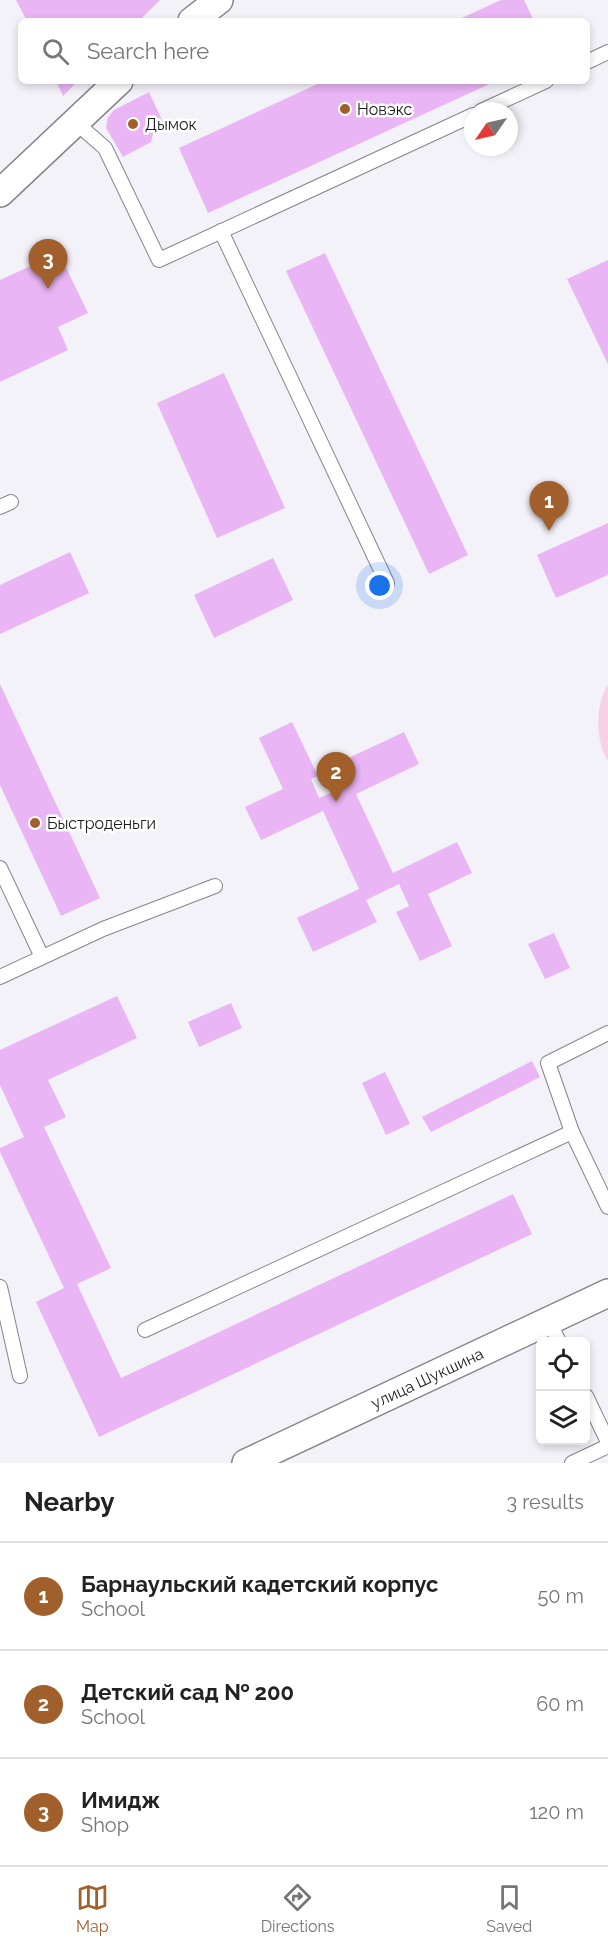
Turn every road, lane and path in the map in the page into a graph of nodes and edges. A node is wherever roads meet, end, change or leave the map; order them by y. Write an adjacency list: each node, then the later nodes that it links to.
1 (219, 0): 2 (street)
2 (196, 18)
3 (608, 52): 4 (lane)
4 (590, 61)
5 (116, 84): 9 (street)
6 (540, 84): 7 (lane)
7 (500, 102)
8 (464, 119): 11 (lane)
9 (75, 122): 10 (street); 11 (lane)
10 (0, 193)
11 (221, 231): 12 (lane)
12 (387, 583)
13 (0, 868): 15 (lane)
14 (215, 886): 15 (lane)
15 (42, 957): 16 (lane)
16 (0, 977)
17 (608, 1033): 18 (lane)
18 (572, 1132): 19 (lane); 22 (lane)
19 (608, 1206)
20 (0, 1287): 24 (lane)
21 (608, 1293): 23 (street, улица Шукшина)
22 (145, 1330)
23 (554, 1331): 27 (street, улица Шукшина)
24 (20, 1376)
25 (590, 1406): 26 (lane)
26 (608, 1444): 28 (lane)
27 (246, 1463)
28 (572, 1463)

